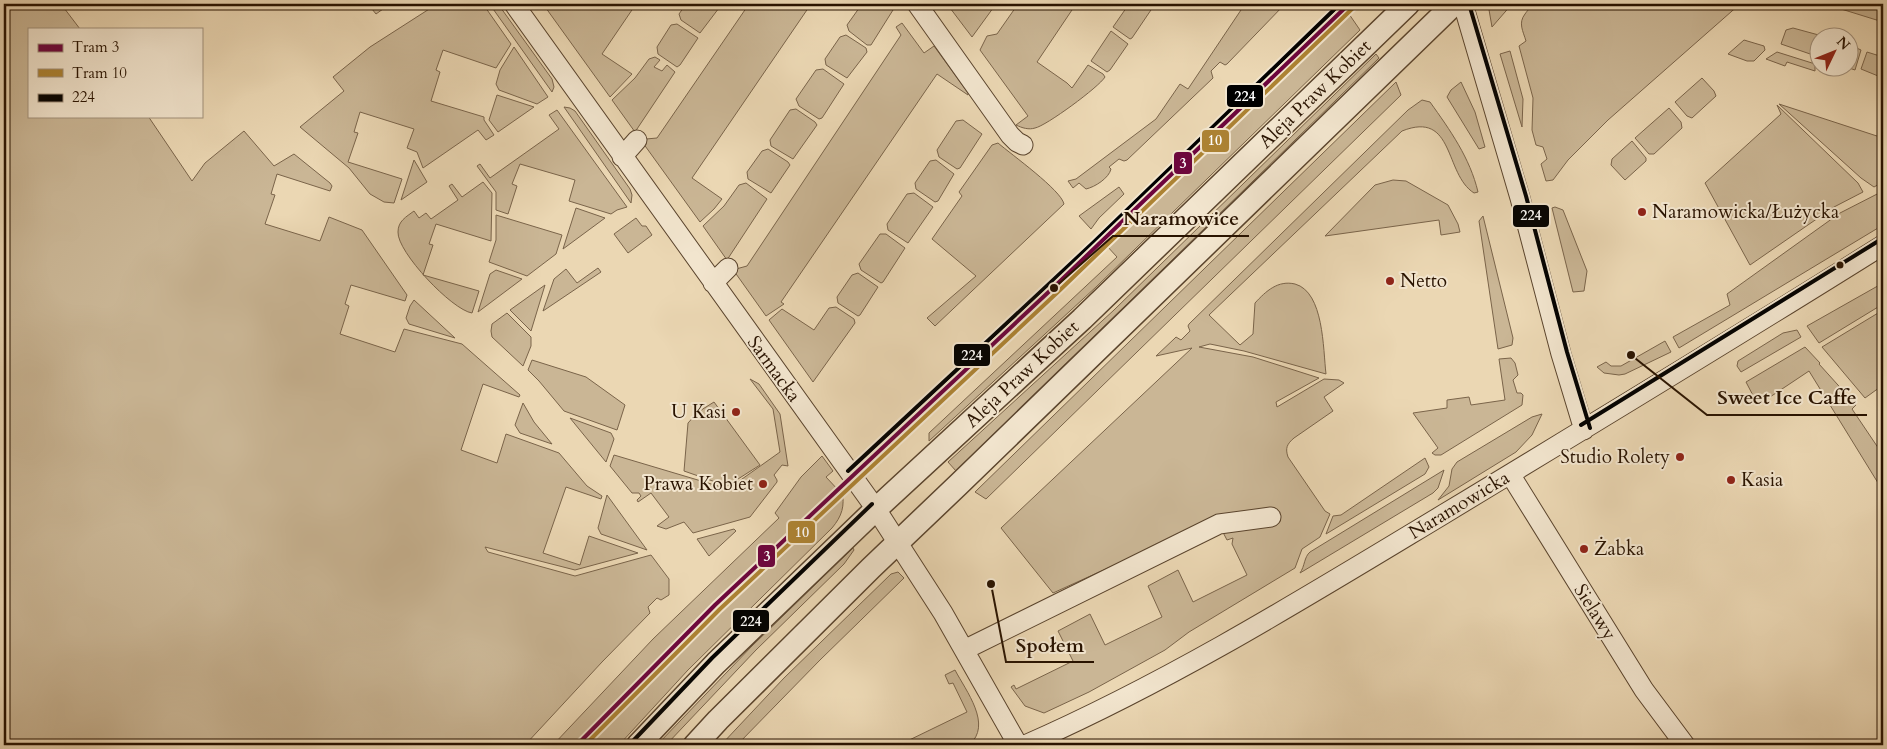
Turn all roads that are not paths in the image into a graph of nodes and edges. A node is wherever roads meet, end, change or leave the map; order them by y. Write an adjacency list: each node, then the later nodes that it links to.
1 (514, 4): 8 (street, Sarmacka)
2 (916, 4): 7 (street)
3 (1408, 4): 14 (street, Aleja Praw Kobiet)
4 (1454, 4): 16 (street, Aleja Praw Kobiet)
5 (1463, 4): 12 (street)
6 (637, 140): 8 (street)
7 (1024, 145)
8 (622, 157): 11 (street, Sarmacka)
9 (1883, 246): 12 (street, Naramowicka)
10 (728, 268): 11 (street)
11 (713, 283): 14 (street, Sarmacka)
12 (1584, 430): 13 (street, Naramowicka)
13 (1510, 474): 21 (street, Naramowicka); 22 (street, Sielawy)
14 (876, 509): 16 (street, Sarmacka); 18 (street, Aleja Praw Kobiet)
15 (1271, 517): 17 (street)
16 (899, 543): 17 (street, Sarmacka); 19 (street, Aleja Praw Kobiet)
17 (964, 650): 20 (street, Sarmacka)
18 (638, 745)
19 (695, 745)
20 (1018, 745)
21 (1025, 745)
22 (1685, 745)

